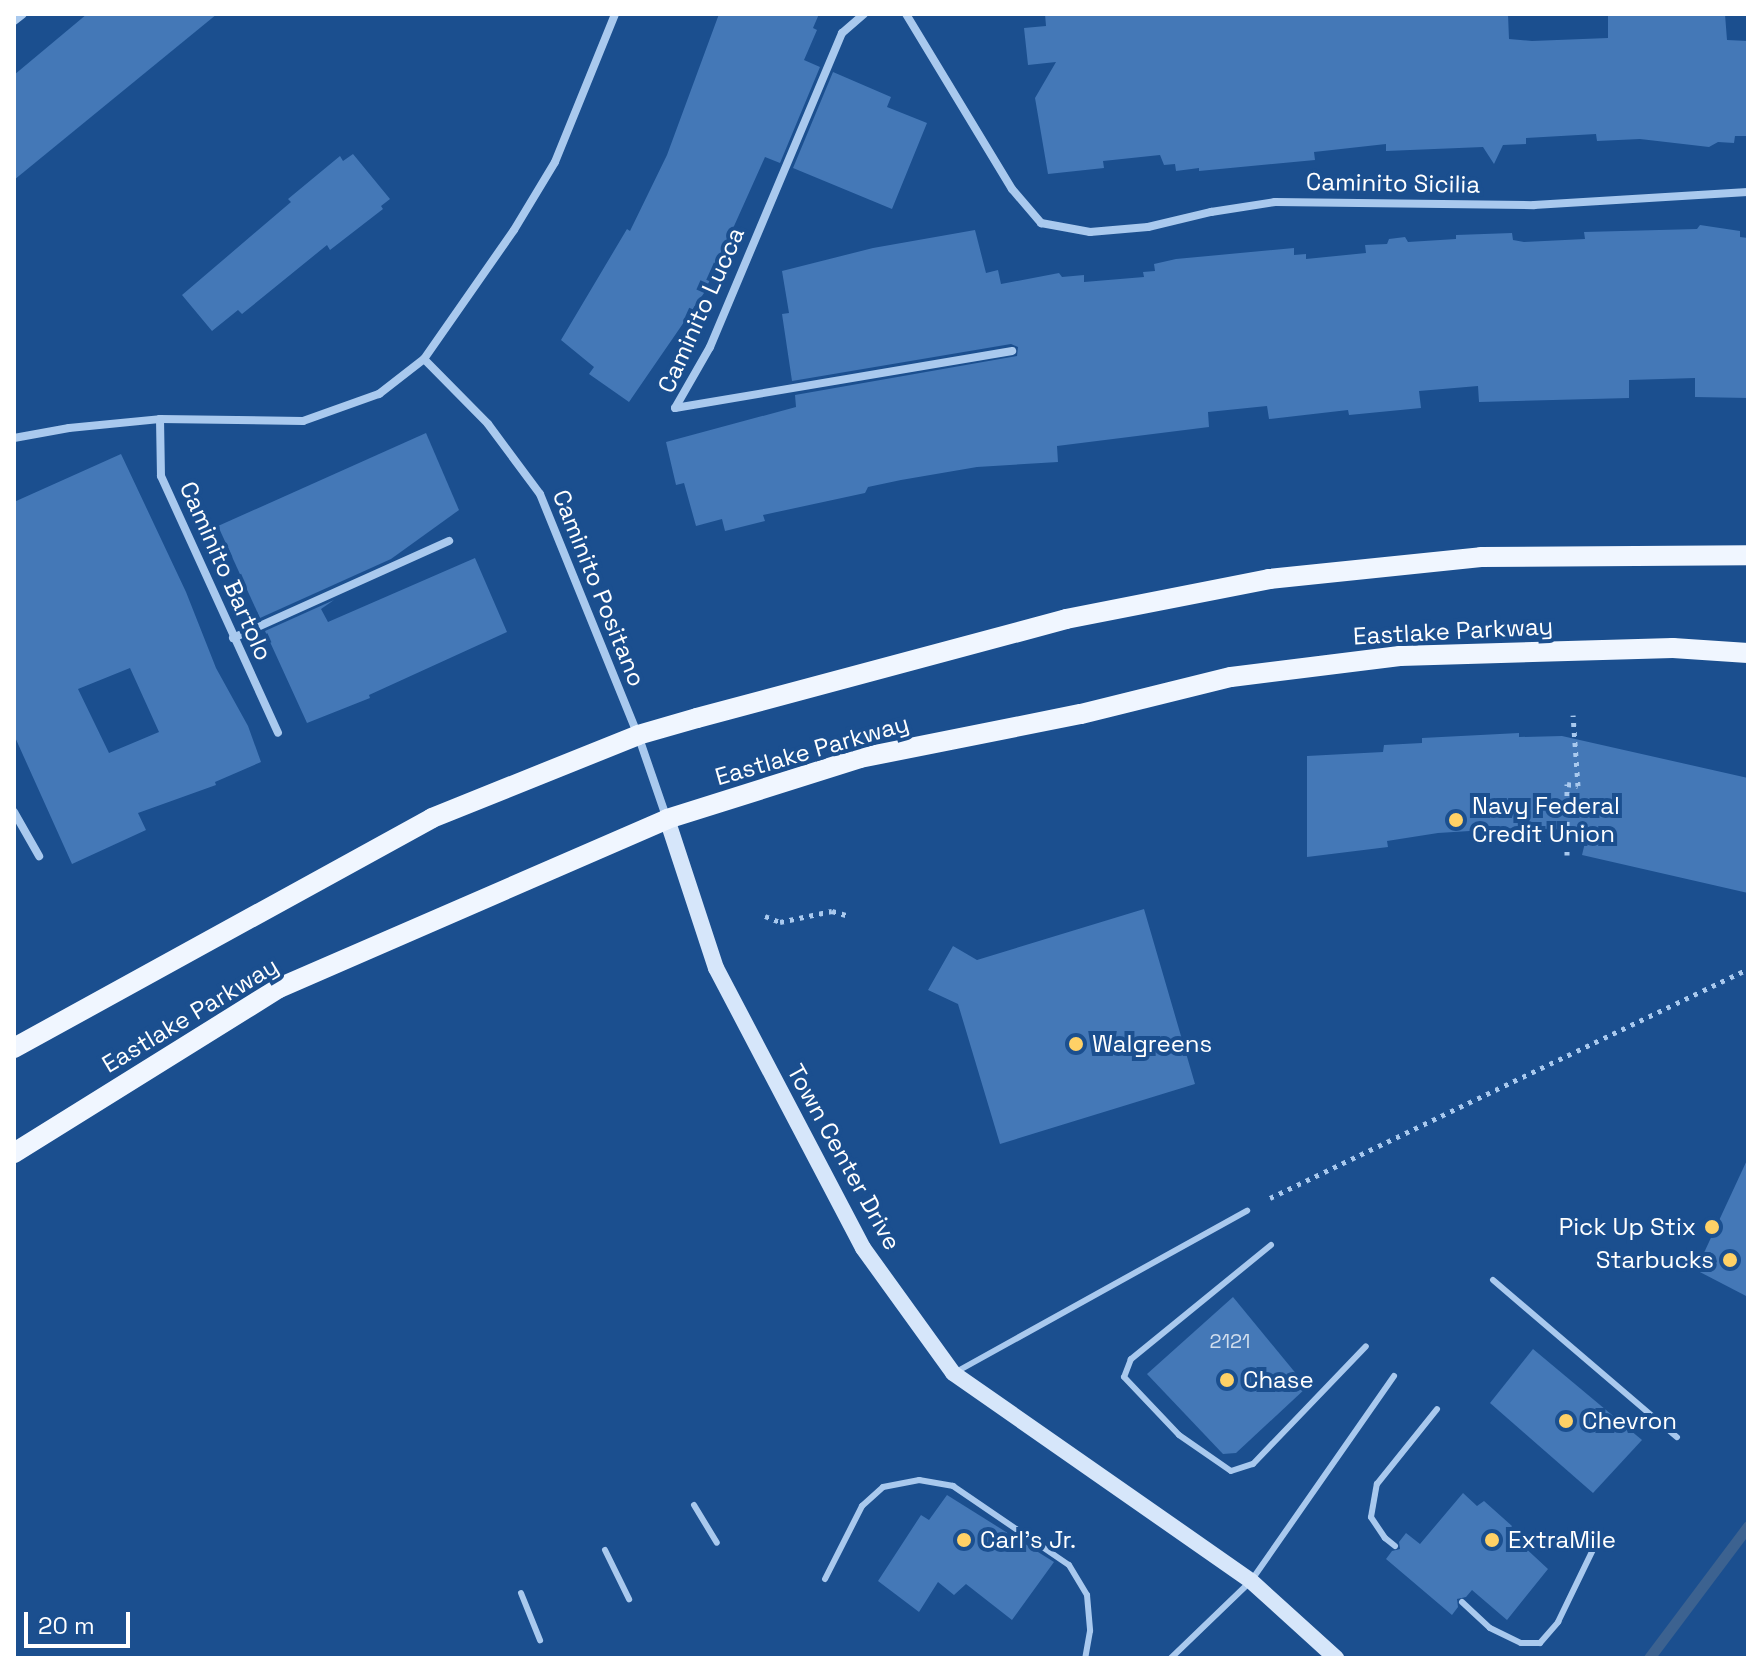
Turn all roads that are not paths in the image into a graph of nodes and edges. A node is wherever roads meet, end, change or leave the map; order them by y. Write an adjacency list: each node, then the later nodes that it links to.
1 (23, 14): 5 (street)
2 (615, 14): 8 (street)
3 (864, 14): 7 (street, Caminito Lucca)
4 (906, 14): 6 (street, Caminito Sicilia)
5 (14, 21)
6 (1748, 192)
7 (1012, 351)
8 (424, 359): 9 (street); 16 (street, Caminito Positano)
9 (160, 419): 10 (street); 13 (street, Caminito Bartolo)
10 (14, 438)
11 (449, 541): 13 (street)
12 (1748, 555): 16 (main road)
13 (233, 638): 15 (street, Caminito Bartolo)
14 (1748, 653): 18 (main road, Eastlake Parkway)
15 (278, 733)
16 (638, 735): 18 (street, Caminito Positano); 20 (main road)
17 (14, 812): 19 (street)
18 (667, 819): 21 (main road, Eastlake Parkway); 26 (street, Town Center Drive)
19 (39, 856)
20 (14, 1048)
21 (14, 1153)
22 (1247, 1211): 26 (lane)
23 (1271, 1245): 25 (lane)
24 (1493, 1280): 29 (lane)
25 (1366, 1346)
26 (953, 1373): 36 (street, Town Center Drive)
27 (1394, 1376): 36 (lane)
28 (1437, 1409): 33 (lane)
29 (1677, 1437)
30 (694, 1505): 32 (lane)
31 (1599, 1537): 39 (lane)
32 (717, 1543)
33 (1395, 1546)
34 (605, 1550): 38 (lane)
35 (825, 1579): 41 (lane)
36 (1251, 1581): 42 (lane); 43 (street, Town Center Drive)
37 (521, 1593): 40 (lane)
38 (629, 1599)
39 (1462, 1602)
40 (540, 1640)
41 (1085, 1658)
42 (1171, 1658)
43 (1336, 1658)

